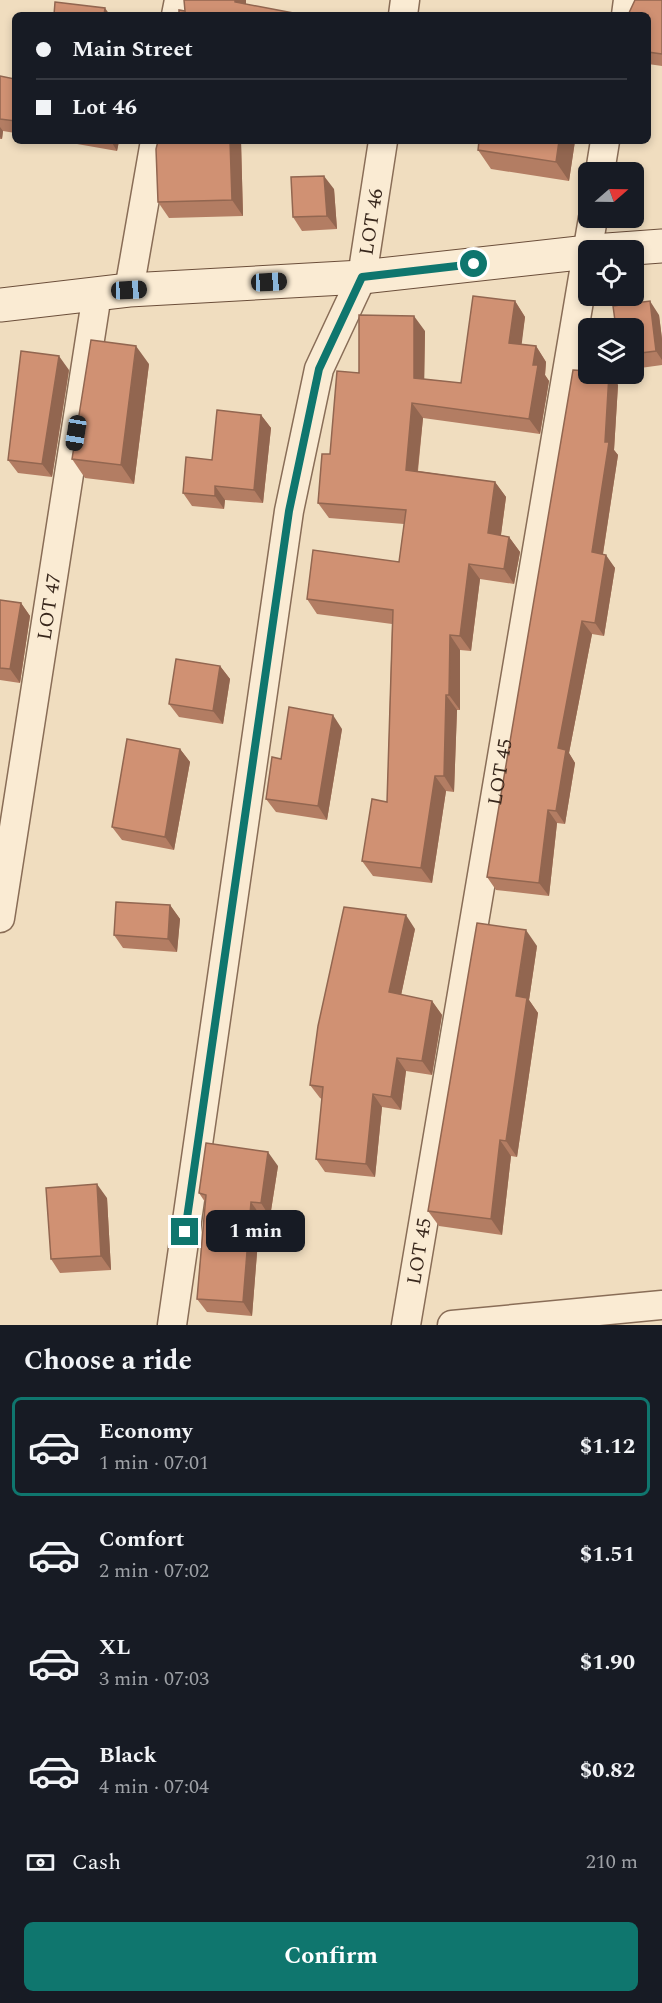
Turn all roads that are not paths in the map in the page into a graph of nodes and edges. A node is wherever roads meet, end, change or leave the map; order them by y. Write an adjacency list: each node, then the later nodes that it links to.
1 (154, 144): 9 (street)
2 (383, 144): 8 (street, LOT 46)
3 (605, 144): 4 (street)
4 (602, 162)
5 (662, 246): 6 (street)
6 (644, 248)
7 (578, 254): 8 (street)
8 (362, 277): 9 (street); 15 (street, LOT 46)
9 (129, 290): 10 (street)
10 (97, 294): 11 (street); 13 (street, LOT 47)
11 (0, 305)
12 (585, 306): 16 (street, LOT 45)
13 (0, 918)
14 (662, 1305): 17 (street)
15 (172, 1325)
16 (406, 1325)
17 (452, 1325)

